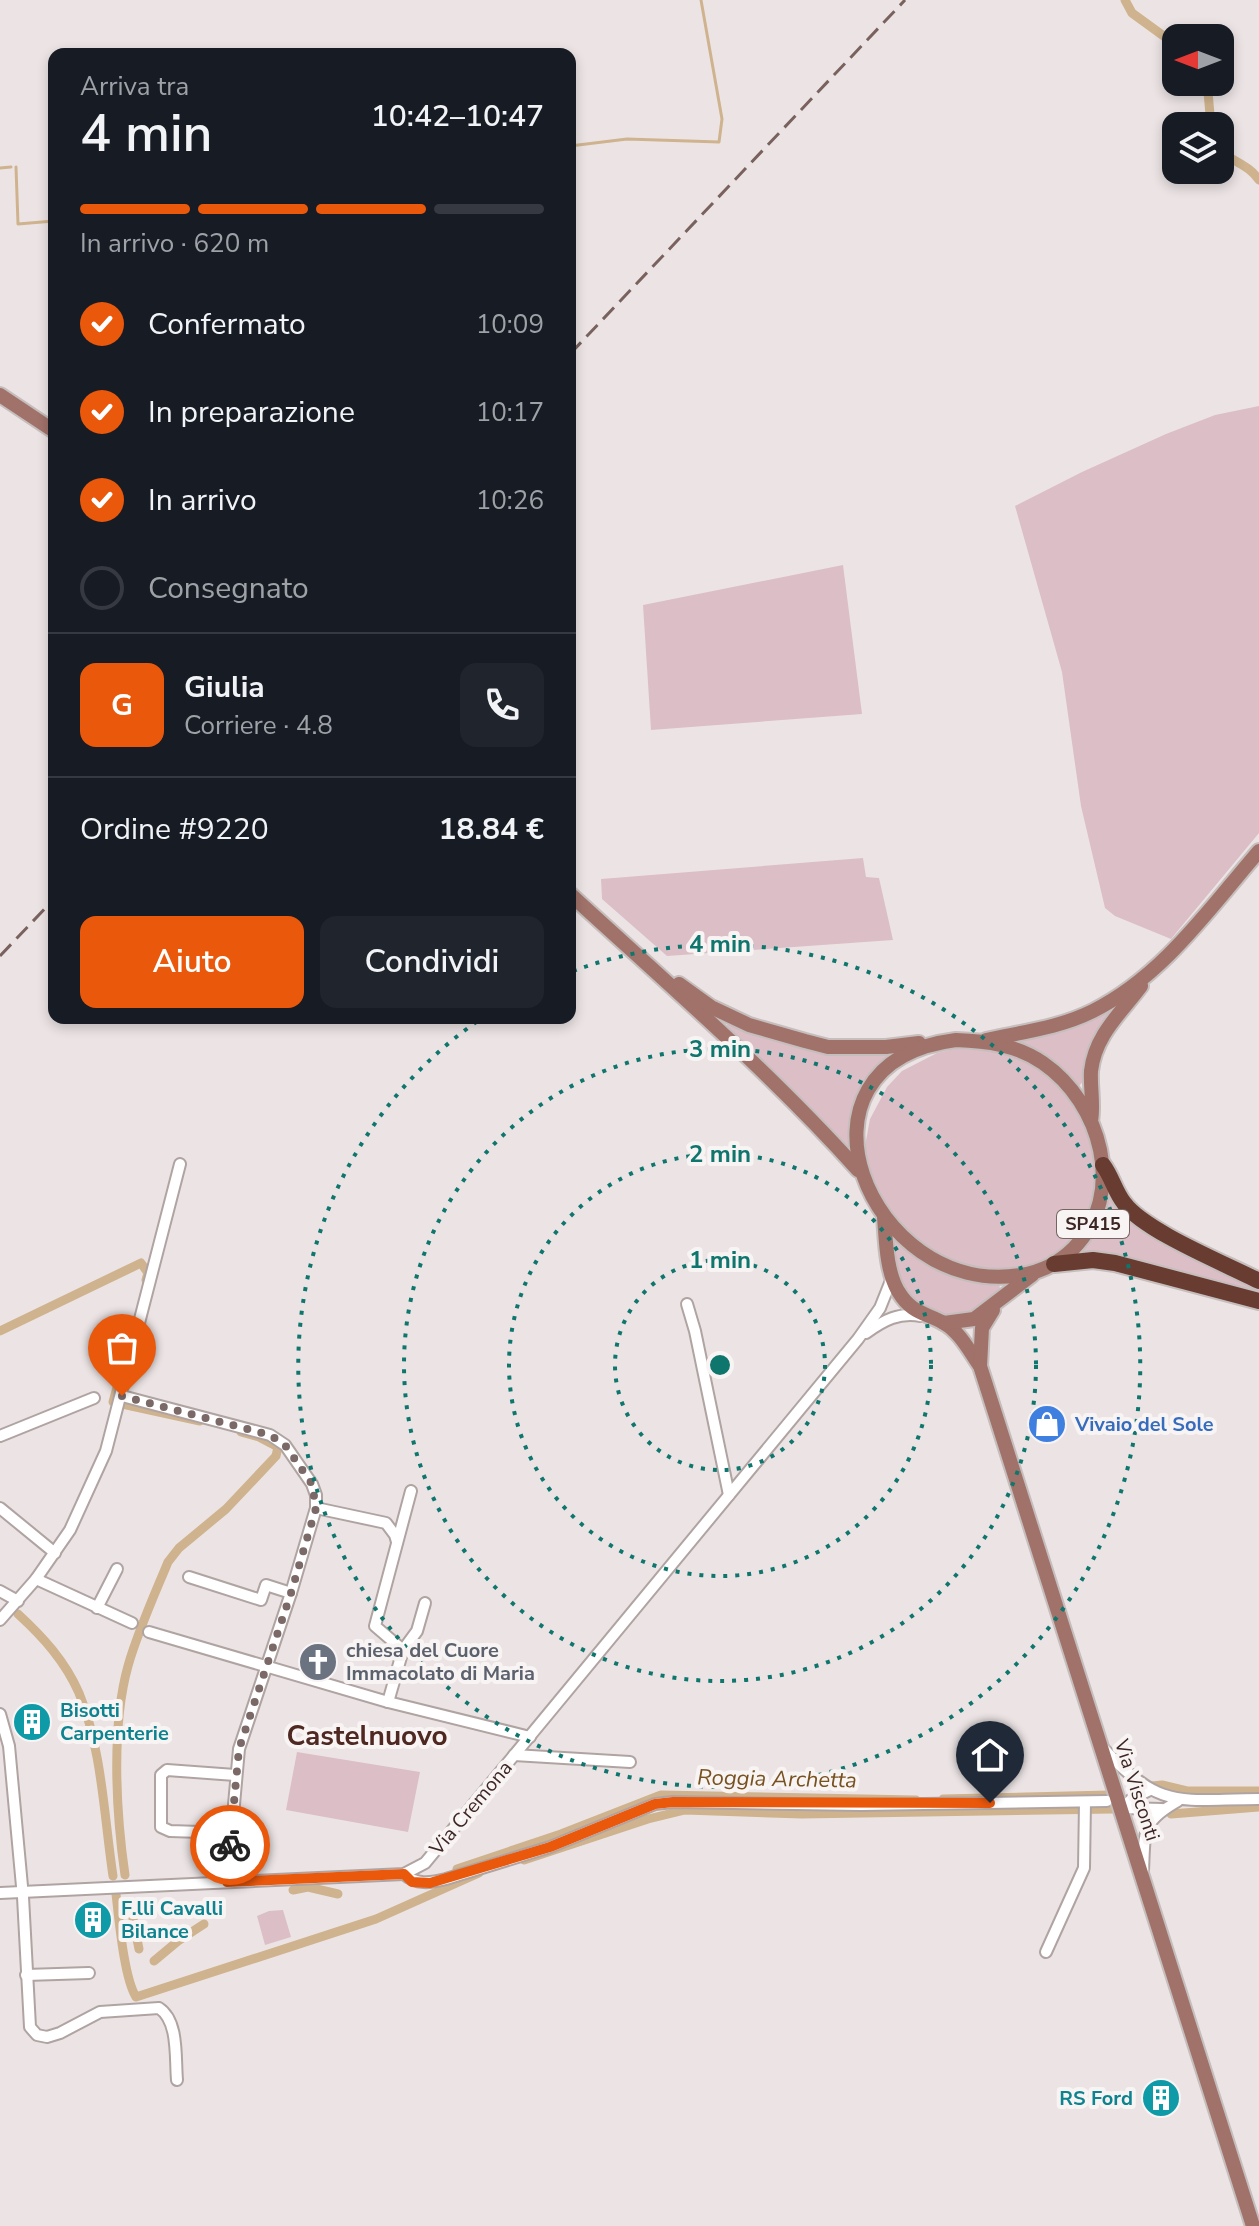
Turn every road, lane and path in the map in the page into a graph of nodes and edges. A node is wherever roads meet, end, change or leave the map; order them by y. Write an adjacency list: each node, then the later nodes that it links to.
1 (0, 395): 2 (main road)
2 (48, 427)
3 (1259, 851): 6 (main road, SP415)
4 (576, 899): 5 (main road)
5 (639, 957): 8 (main road); 12 (main road)
6 (1150, 974): 7 (main road, SP415); 9 (main road, SP415)
7 (982, 1041): 8 (main road, SP415); 9 (main road, SP415)
8 (931, 1044): 12 (main road, SP415)
9 (1091, 1121): 11 (main road, SP415)
10 (180, 1164): 26 (street)
11 (1103, 1165): 14 (main road, SP415); 17 (highway, SP415)
12 (861, 1173): 13 (main road, SP415)
13 (884, 1217): 15 (main road, SP415); 16 (main road)
14 (1054, 1264): 15 (main road, SP415); 19 (highway, SP415)
15 (1037, 1271): 18 (main road)
16 (892, 1278): 21 (main road); 23 (street, Via Cremona)
17 (1259, 1281)
18 (1003, 1298): 22 (main road); 24 (main road)
19 (1259, 1301)
20 (687, 1304): 29 (street)
21 (925, 1316): 22 (main road); 23 (street, Via Cremona)
22 (944, 1323): 24 (main road)
23 (858, 1339): 29 (street, Via Cremona)
24 (980, 1366): 50 (main road, Via Visconti)
25 (94, 1398): 27 (street)
26 (120, 1402): 31 (street); 33 (street)
27 (0, 1436)
28 (411, 1491): 32 (street)
29 (729, 1495): 49 (street, Via Cremona)
30 (0, 1508): 33 (street)
31 (316, 1508): 32 (street); 38 (street)
32 (398, 1544): 45 (street)
33 (55, 1553): 36 (street)
34 (117, 1569): 41 (street)
35 (189, 1577): 38 (street)
36 (36, 1579): 39 (street); 41 (street)
37 (0, 1591): 39 (street)
38 (291, 1593): 46 (street)
39 (18, 1601): 42 (street)
40 (425, 1603): 45 (street)
41 (97, 1608): 43 (street)
42 (0, 1620)
43 (132, 1623)
44 (149, 1632): 46 (street)
45 (403, 1650): 47 (street)
46 (266, 1668): 47 (street); 53 (street)
47 (388, 1702): 49 (street)
48 (0, 1714): 65 (street)
49 (530, 1737): 51 (street, Via Cremona)
50 (1102, 1746): 54 (street); 59 (main road, Via Visconti)
51 (514, 1755): 52 (street, Via Cremona); 63 (street, Via Cremona)
52 (630, 1762)
53 (235, 1775): 61 (street); 61 (street)
54 (1150, 1790): 57 (street); 59 (street)
55 (1259, 1799): 57 (street)
56 (1107, 1801): 58 (street)
57 (1178, 1801): 60 (street)
58 (1085, 1802): 63 (street); 67 (street)
59 (1122, 1808): 60 (street); 62 (main road, Via Visconti)
60 (1164, 1809): 62 (street)
61 (231, 1833): 64 (street)
62 (1143, 1871): 71 (main road, Via Visconti)
63 (404, 1874): 64 (street)
64 (227, 1882): 65 (street)
65 (22, 1892): 66 (street); 69 (street)
66 (0, 1893)
67 (1046, 1952)
68 (89, 1973): 69 (street)
69 (26, 1975): 70 (street)
70 (177, 2080)
71 (1253, 2226)

